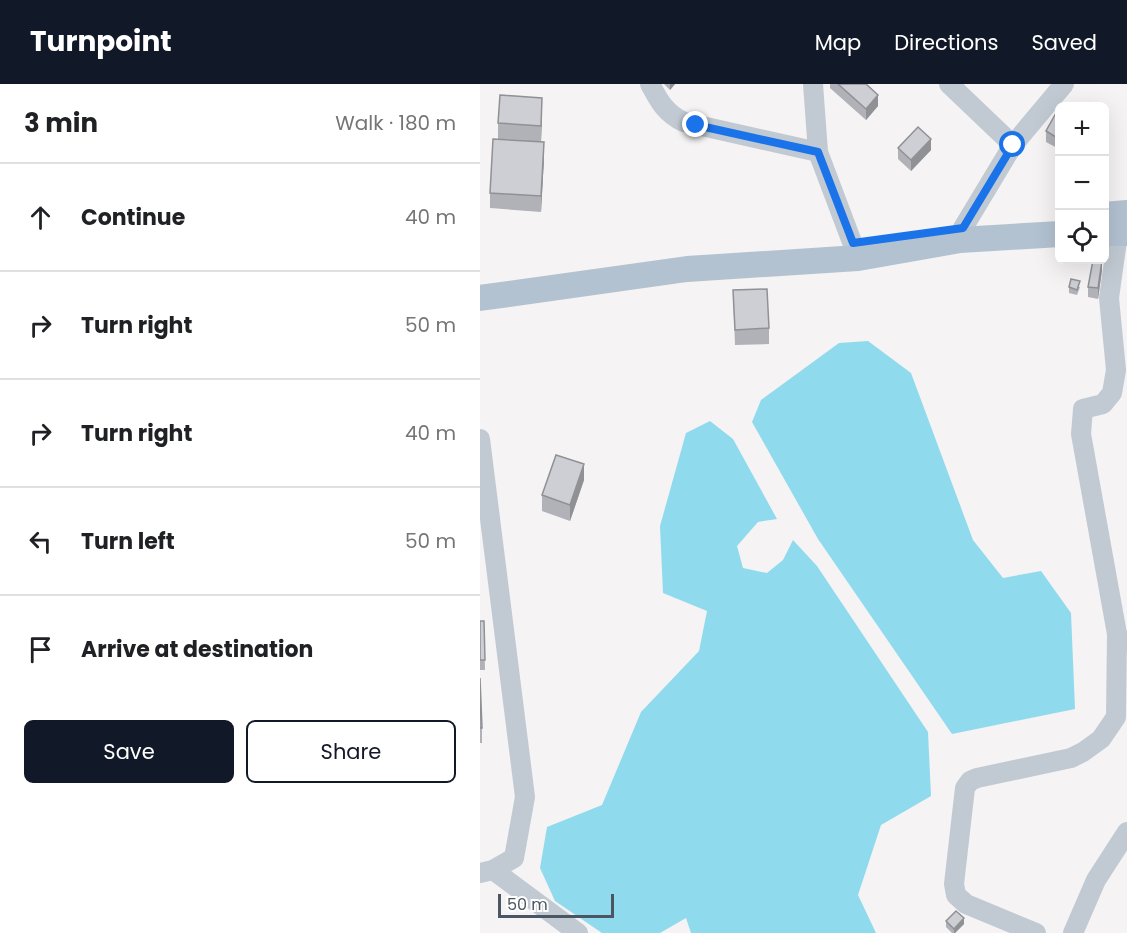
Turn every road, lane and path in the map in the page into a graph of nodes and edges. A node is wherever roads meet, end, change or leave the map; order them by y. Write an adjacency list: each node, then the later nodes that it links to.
1 (650, 84): 7 (street)
2 (813, 84): 7 (street)
3 (949, 84): 5 (street)
4 (1064, 84): 6 (street)
5 (971, 92): 6 (street)
6 (1013, 145): 10 (street)
7 (818, 152): 12 (street)
8 (1055, 220): 10 (main road)
9 (1116, 226): 16 (street)
10 (961, 234): 11 (main road); 12 (main road)
11 (1055, 234)
12 (855, 250): 13 (main road); 14 (main road)
13 (480, 281)
14 (480, 298)
15 (480, 439): 18 (street)
16 (1122, 641): 20 (street)
17 (1127, 832): 21 (street)
18 (487, 872): 19 (street)
19 (578, 933)
20 (1036, 933)
21 (1073, 933)

